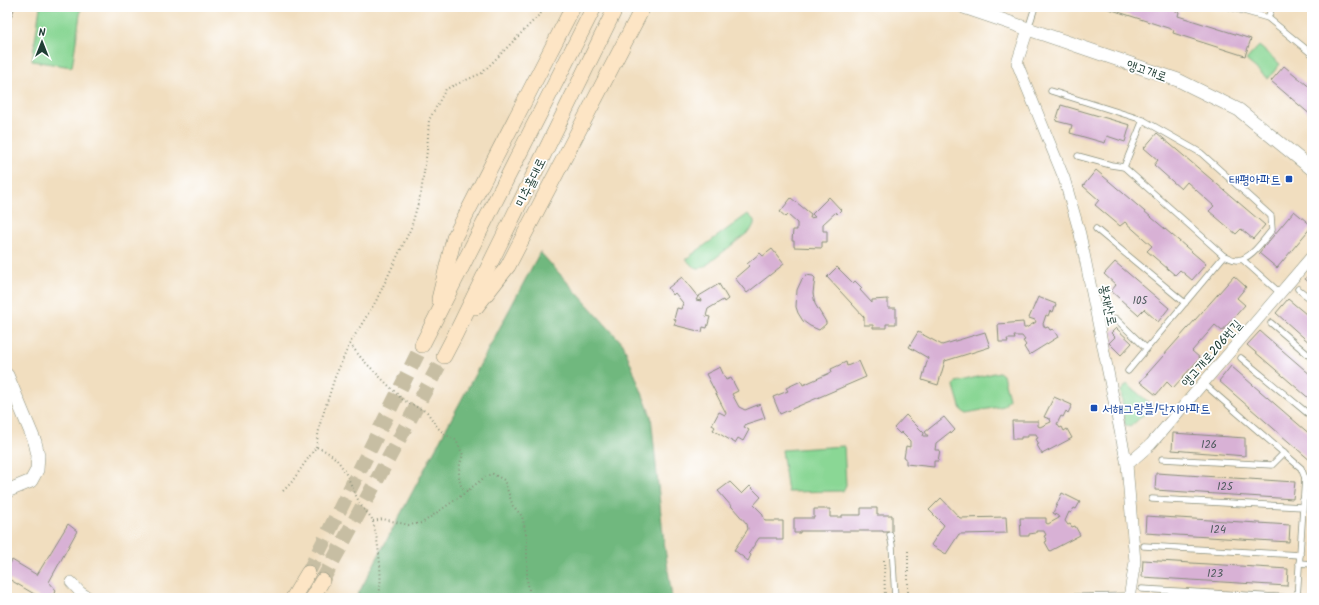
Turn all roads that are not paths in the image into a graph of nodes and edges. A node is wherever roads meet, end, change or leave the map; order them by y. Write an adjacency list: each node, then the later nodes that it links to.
1 (573, 7): 27 (main road)
2 (594, 7): 27 (main road, 미추홀대로)
3 (616, 7): 28 (main road, 미추홀대로)
4 (643, 7): 28 (main road)
5 (964, 7): 10 (street, 앵고개로)
6 (1035, 7): 10 (lane)
7 (1230, 7): 9 (lane)
8 (1272, 7): 9 (lane)
9 (1268, 18): 11 (lane)
10 (1028, 28): 16 (street, 앵고개로); 40 (street, 봉재산로)
11 (1312, 54)
12 (1051, 91): 13 (lane)
13 (1143, 120): 15 (lane); 20 (lane)
14 (1078, 156): 15 (lane)
15 (1124, 167): 18 (lane)
16 (1312, 169)
17 (1096, 229): 24 (lane)
18 (1224, 256): 20 (lane); 24 (lane)
19 (1312, 256): 22 (street, 앵고개로206번길)
20 (1244, 260): 22 (lane)
21 (1298, 289): 23 (lane)
22 (1280, 293): 36 (street, 앵고개로206번길)
23 (1312, 300)
24 (1185, 303): 30 (lane)
25 (1116, 319): 30 (lane)
26 (1270, 323): 33 (lane)
27 (433, 325): 29 (main road, 미추홀대로)
28 (456, 333): 31 (main road, 미추홀대로)
29 (422, 346)
30 (1146, 348): 34 (lane)
31 (444, 356)
32 (1241, 358): 37 (lane)
33 (1312, 358)
34 (1128, 371)
35 (7, 375): 43 (street)
36 (1203, 384): 38 (lane); 40 (street, 앵고개로206번길)
37 (1312, 417)
38 (1284, 453): 39 (lane); 41 (lane)
39 (1162, 459)
40 (1127, 465): 57 (street, 봉재산로)
41 (1304, 478): 42 (lane); 46 (lane)
42 (1312, 479)
43 (7, 491)
44 (1312, 491): 46 (lane)
45 (1152, 499): 47 (lane)
46 (1303, 500): 47 (lane)
47 (1302, 507): 50 (lane)
48 (890, 535): 61 (lane)
49 (1144, 546): 50 (lane)
50 (1300, 555): 51 (lane)
51 (1299, 563): 52 (lane); 64 (lane)
52 (1312, 564)
53 (308, 573): 59 (main road)
54 (322, 581): 60 (main road)
55 (71, 582): 58 (street)
56 (1142, 589): 64 (lane)
57 (1130, 597): 63 (lane)
58 (89, 598)
59 (293, 598)
60 (312, 598)
61 (895, 598)
62 (1031, 598): 63 (lane)
63 (1048, 598)
64 (1296, 598)

